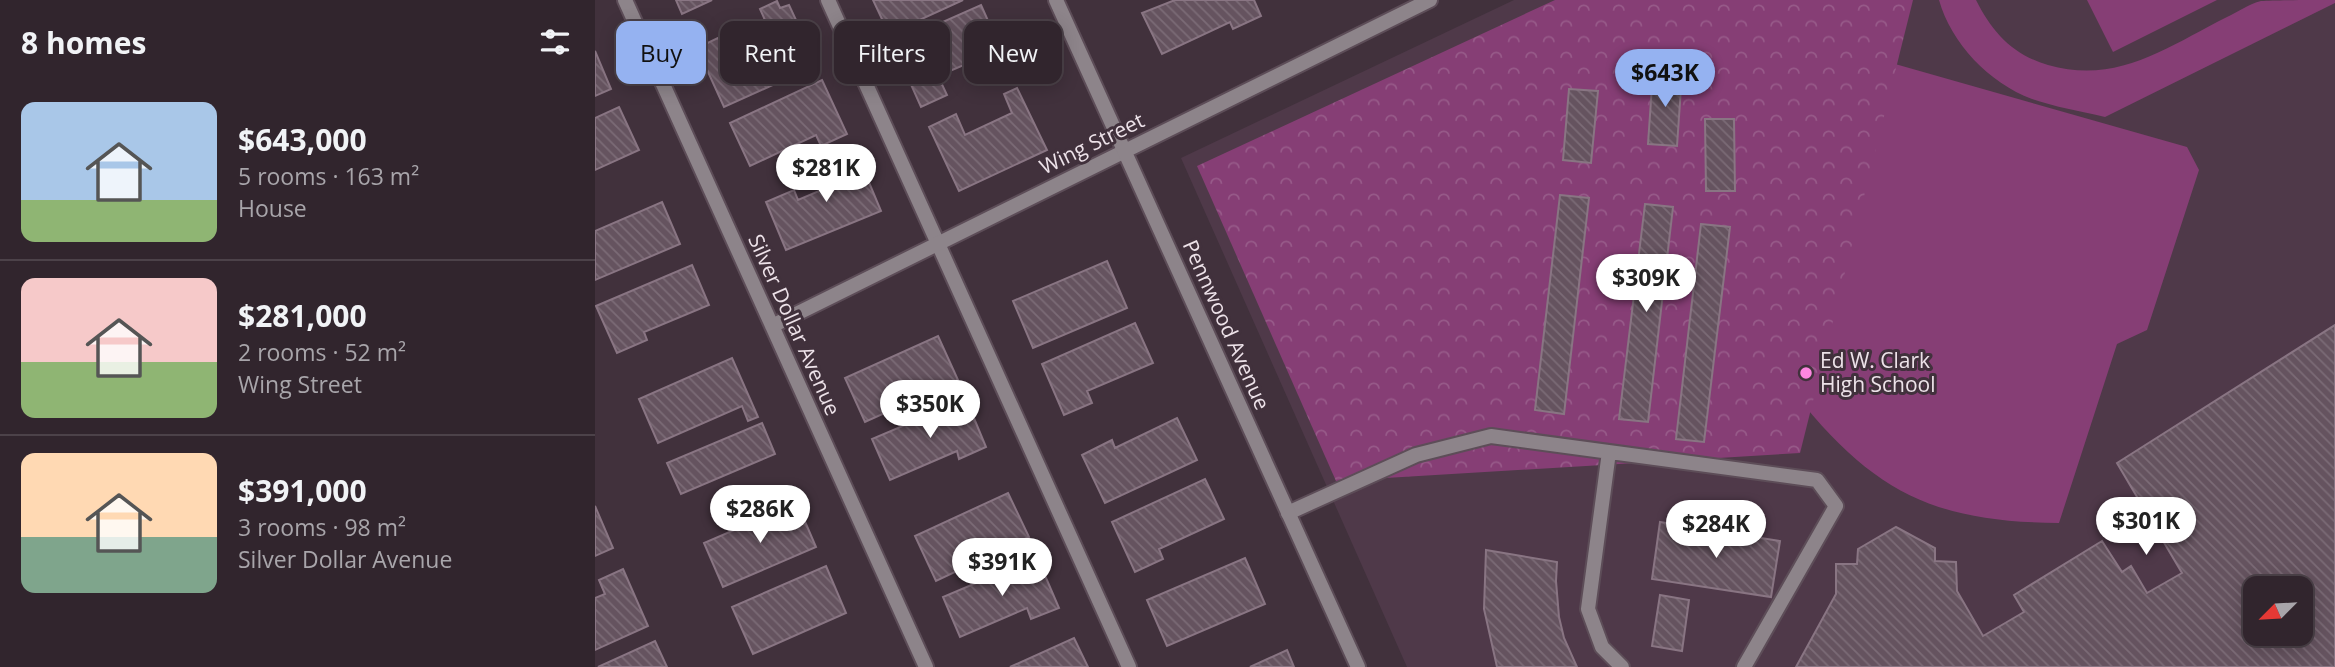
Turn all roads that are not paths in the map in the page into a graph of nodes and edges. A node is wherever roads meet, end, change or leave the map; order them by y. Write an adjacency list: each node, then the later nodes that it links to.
1 (625, 0): 7 (street, Silver Dollar Avenue)
2 (828, 0): 6 (street)
3 (1056, 0): 5 (street, Pennwood Avenue)
4 (1430, 0): 5 (street, Wing Street)
5 (1125, 151): 6 (street, Wing Street); 9 (street, Pennwood Avenue)
6 (938, 244): 7 (street, Wing Street); 11 (street)
7 (772, 326): 10 (street, Silver Dollar Avenue)
8 (1609, 452): 9 (street); 13 (street); 14 (street)
9 (1288, 513): 12 (street, Pennwood Avenue)
10 (926, 667)
11 (1129, 667)
12 (1358, 667)
13 (1622, 667)
14 (1745, 667)

